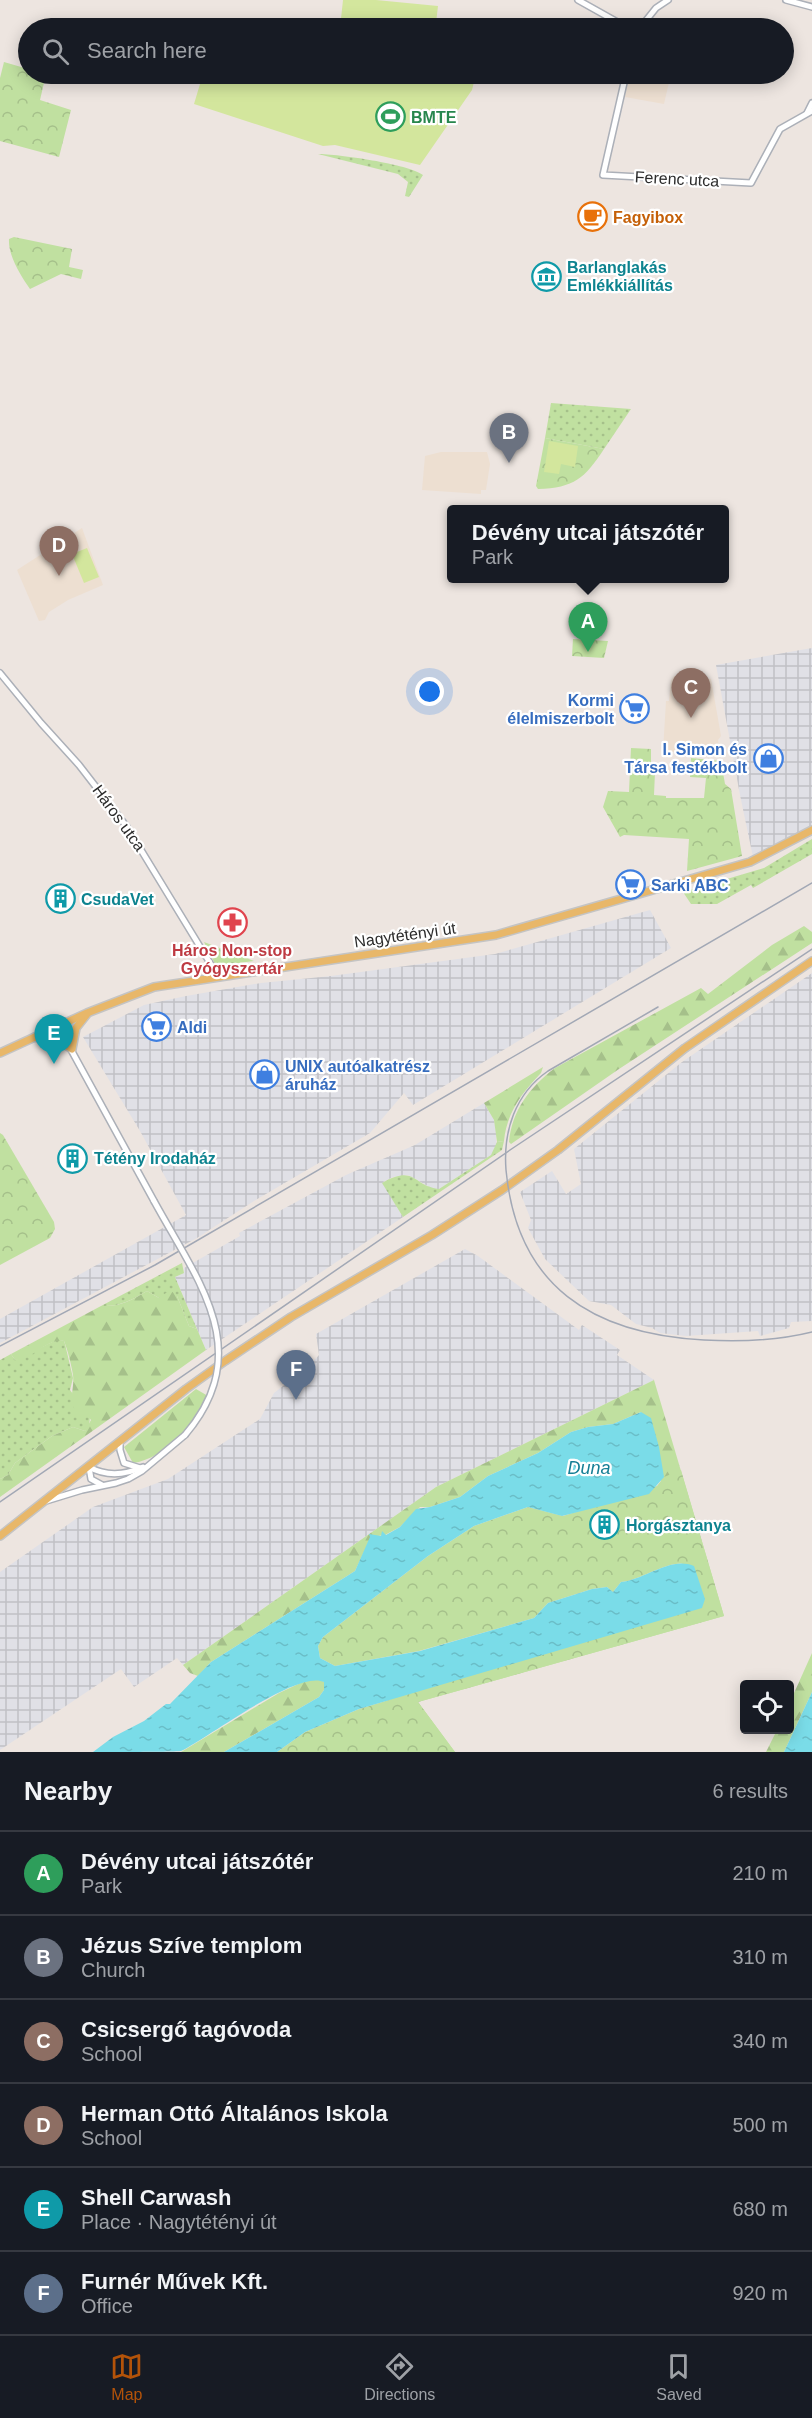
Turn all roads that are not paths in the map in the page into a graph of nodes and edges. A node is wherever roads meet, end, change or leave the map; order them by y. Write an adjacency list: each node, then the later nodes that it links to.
1 (578, 0): 5 (street)
2 (668, 0): 6 (street)
3 (786, 0): 4 (street)
4 (812, 7)
5 (610, 18)
6 (648, 18)
7 (624, 84): 9 (street, Ferenc utca)
8 (812, 103): 9 (street)
9 (809, 112)
10 (0, 673): 13 (street, Háros utca)
11 (812, 830): 13 (main road, Nagytétényi út)
12 (812, 961): 19 (main road)
13 (220, 975): 14 (main road, Nagytétényi út)
14 (87, 1013): 15 (main road, Nagytétényi út); 17 (main road)
15 (58, 1026): 16 (main road, Nagytétényi út); 17 (street)
16 (35, 1037): 17 (main road); 18 (main road, Nagytétényi út)
17 (72, 1049): 20 (street, bridge)
18 (0, 1053)
19 (120, 1441): 21 (main road); 22 (street)
20 (155, 1460): 22 (street); 23 (street)
21 (89, 1467): 22 (street); 23 (street); 24 (main road)
22 (141, 1468)
23 (104, 1486): 24 (street)
24 (45, 1502): 25 (main road)
25 (0, 1536)

